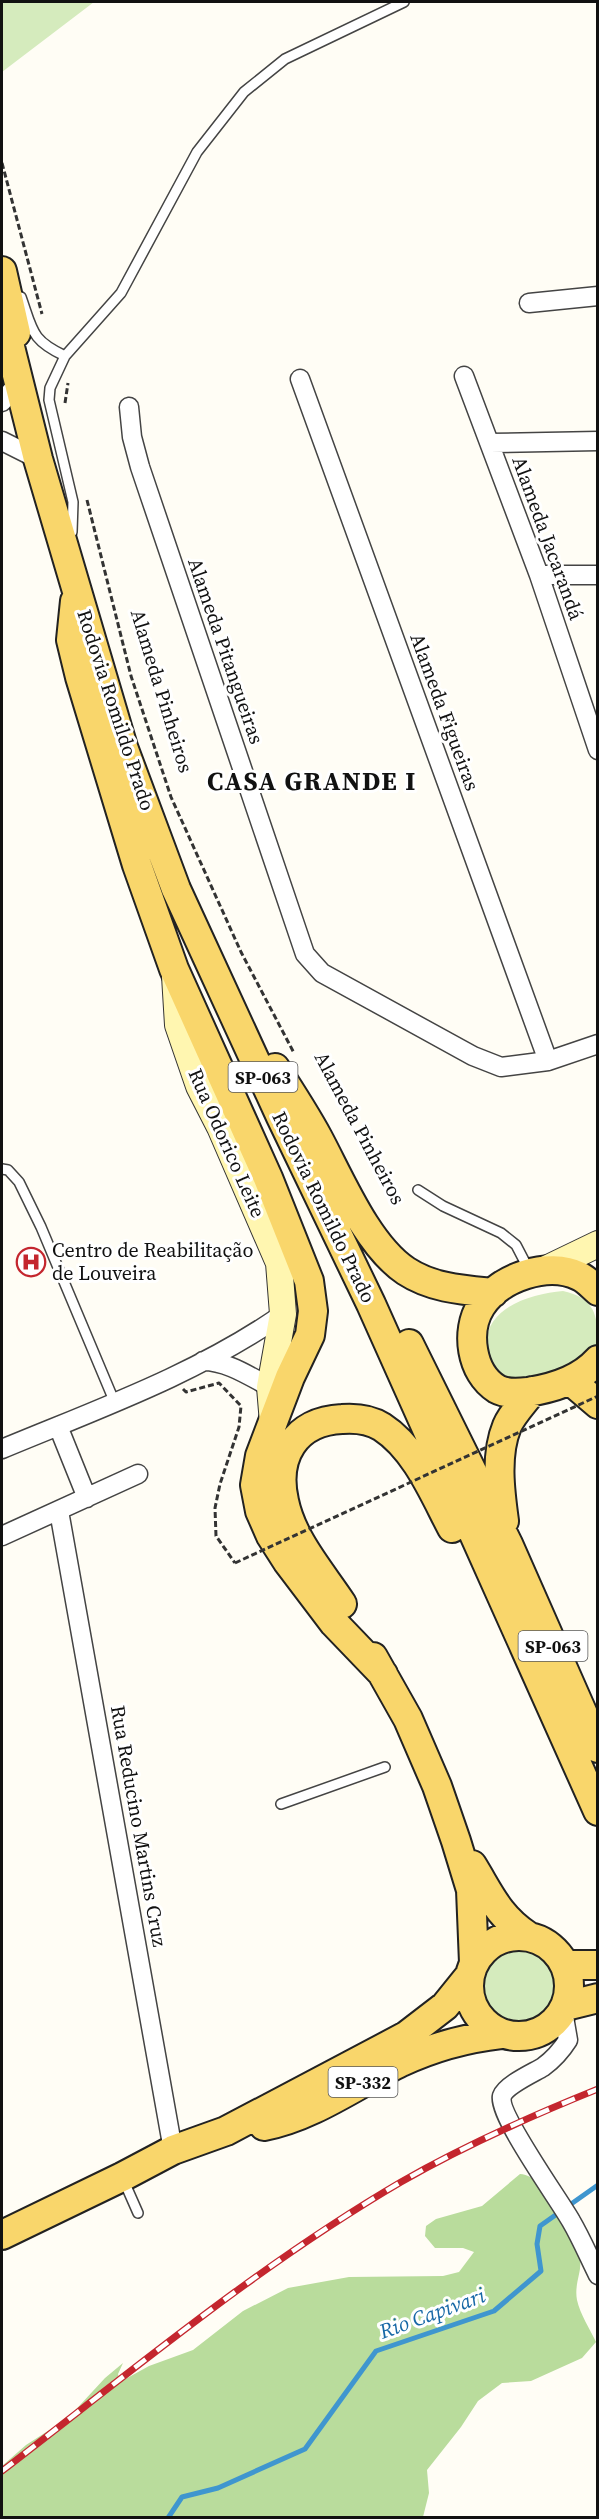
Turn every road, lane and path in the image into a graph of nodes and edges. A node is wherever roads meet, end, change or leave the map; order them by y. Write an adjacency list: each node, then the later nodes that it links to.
1 (391, 2): 3 (lane)
2 (404, 2): 3 (lane)
3 (382, 13): 10 (lane)
4 (2, 163): 9 (path)
5 (9, 271): 11 (lane); 22 (main road, Rodovia Romildo Prado / SP-063)
6 (597, 296): 7 (street)
7 (530, 303)
8 (2, 315): 14 (main road, Rodovia Romildo Prado / SP-063)
9 (43, 316)
10 (76, 344): 11 (lane); 15 (path)
11 (65, 356): 22 (lane)
12 (464, 376): 19 (street, Alameda Jacarandá)
13 (300, 379): 31 (street, Alameda Figueiras)
14 (10, 392): 20 (main road, Rodovia Romildo Prado / SP-063)
15 (64, 406)
16 (129, 407): 31 (street, Alameda Pitangueiras)
17 (2, 441): 20 (street)
18 (597, 441): 19 (street)
19 (490, 443): 23 (street, Alameda Jacarandá)
20 (38, 459): 25 (main road, Rodovia Romildo Prado / SP-063)
21 (86, 496): 30 (path, Alameda Pinheiros)
22 (72, 532): 30 (main road, Rodovia Romildo Prado / SP-063)
23 (539, 575): 24 (street); 26 (street, Alameda Jacarandá)
24 (597, 575)
25 (77, 587): 28 (main road); 55 (main road, Rodovia Romildo Prado / SP-063)
26 (590, 708): 27 (street, Alameda Jacarandá)
27 (597, 750)
28 (174, 969): 38 (main road, Rua Odorico Leite); 48 (main road)
29 (597, 1044): 31 (street)
30 (284, 1060): 37 (main road); 55 (main road, Rodovia Romildo Prado / SP-063)
31 (548, 1060)
32 (2, 1168): 46 (lane)
33 (418, 1190): 35 (lane)
34 (597, 1244): 35 (main road)
35 (537, 1272): 36 (main road); 37 (main road)
36 (597, 1291)
37 (493, 1293): 44 (main road)
38 (283, 1314): 40 (street); 43 (main road, Rua Odorico Leite)
39 (597, 1360): 42 (main road)
40 (202, 1361): 41 (street); 43 (street)
41 (174, 1378): 45 (path, bridge); 46 (street)
42 (571, 1381): 44 (main road); 47 (main road)
43 (270, 1387): 48 (main road, Rua Odorico Leite)
44 (532, 1391): 55 (main road)
45 (597, 1396)
46 (115, 1403): 49 (street)
47 (597, 1404)
48 (273, 1424): 56 (main road)
49 (58, 1426): 50 (street); 52 (street)
50 (3, 1447)
51 (138, 1474): 52 (street)
52 (87, 1498): 53 (street)
53 (59, 1511): 54 (street); 70 (street, Rua Reducino Martins Cruz)
54 (2, 1536)
55 (496, 1550): 56 (main road); 57 (main road, Rodovia Romildo Prado / SP-063); 60 (main road, Rodovia Romildo Prado / SP-063)
56 (383, 1674): 61 (main road)
57 (597, 1748)
58 (385, 1767): 59 (lane)
59 (281, 1804)
60 (597, 1811)
61 (456, 1840): 62 (main road); 65 (main road)
62 (528, 1936): 63 (main road); 65 (main road, SP-332)
63 (565, 1965): 64 (main road); 67 (main road)
64 (597, 1965)
65 (472, 1969): 68 (main road); 69 (main road, SP-332)
66 (597, 1998): 67 (main road, SP-332)
67 (565, 2008): 68 (main road, SP-332); 74 (street)
68 (501, 2034): 69 (main road, SP-332)
69 (226, 2131): 70 (main road, SP-332)
70 (173, 2150): 71 (main road, SP-332)
71 (122, 2177): 72 (lane); 73 (main road, SP-332)
72 (138, 2213)
73 (2, 2235)
74 (597, 2275)

